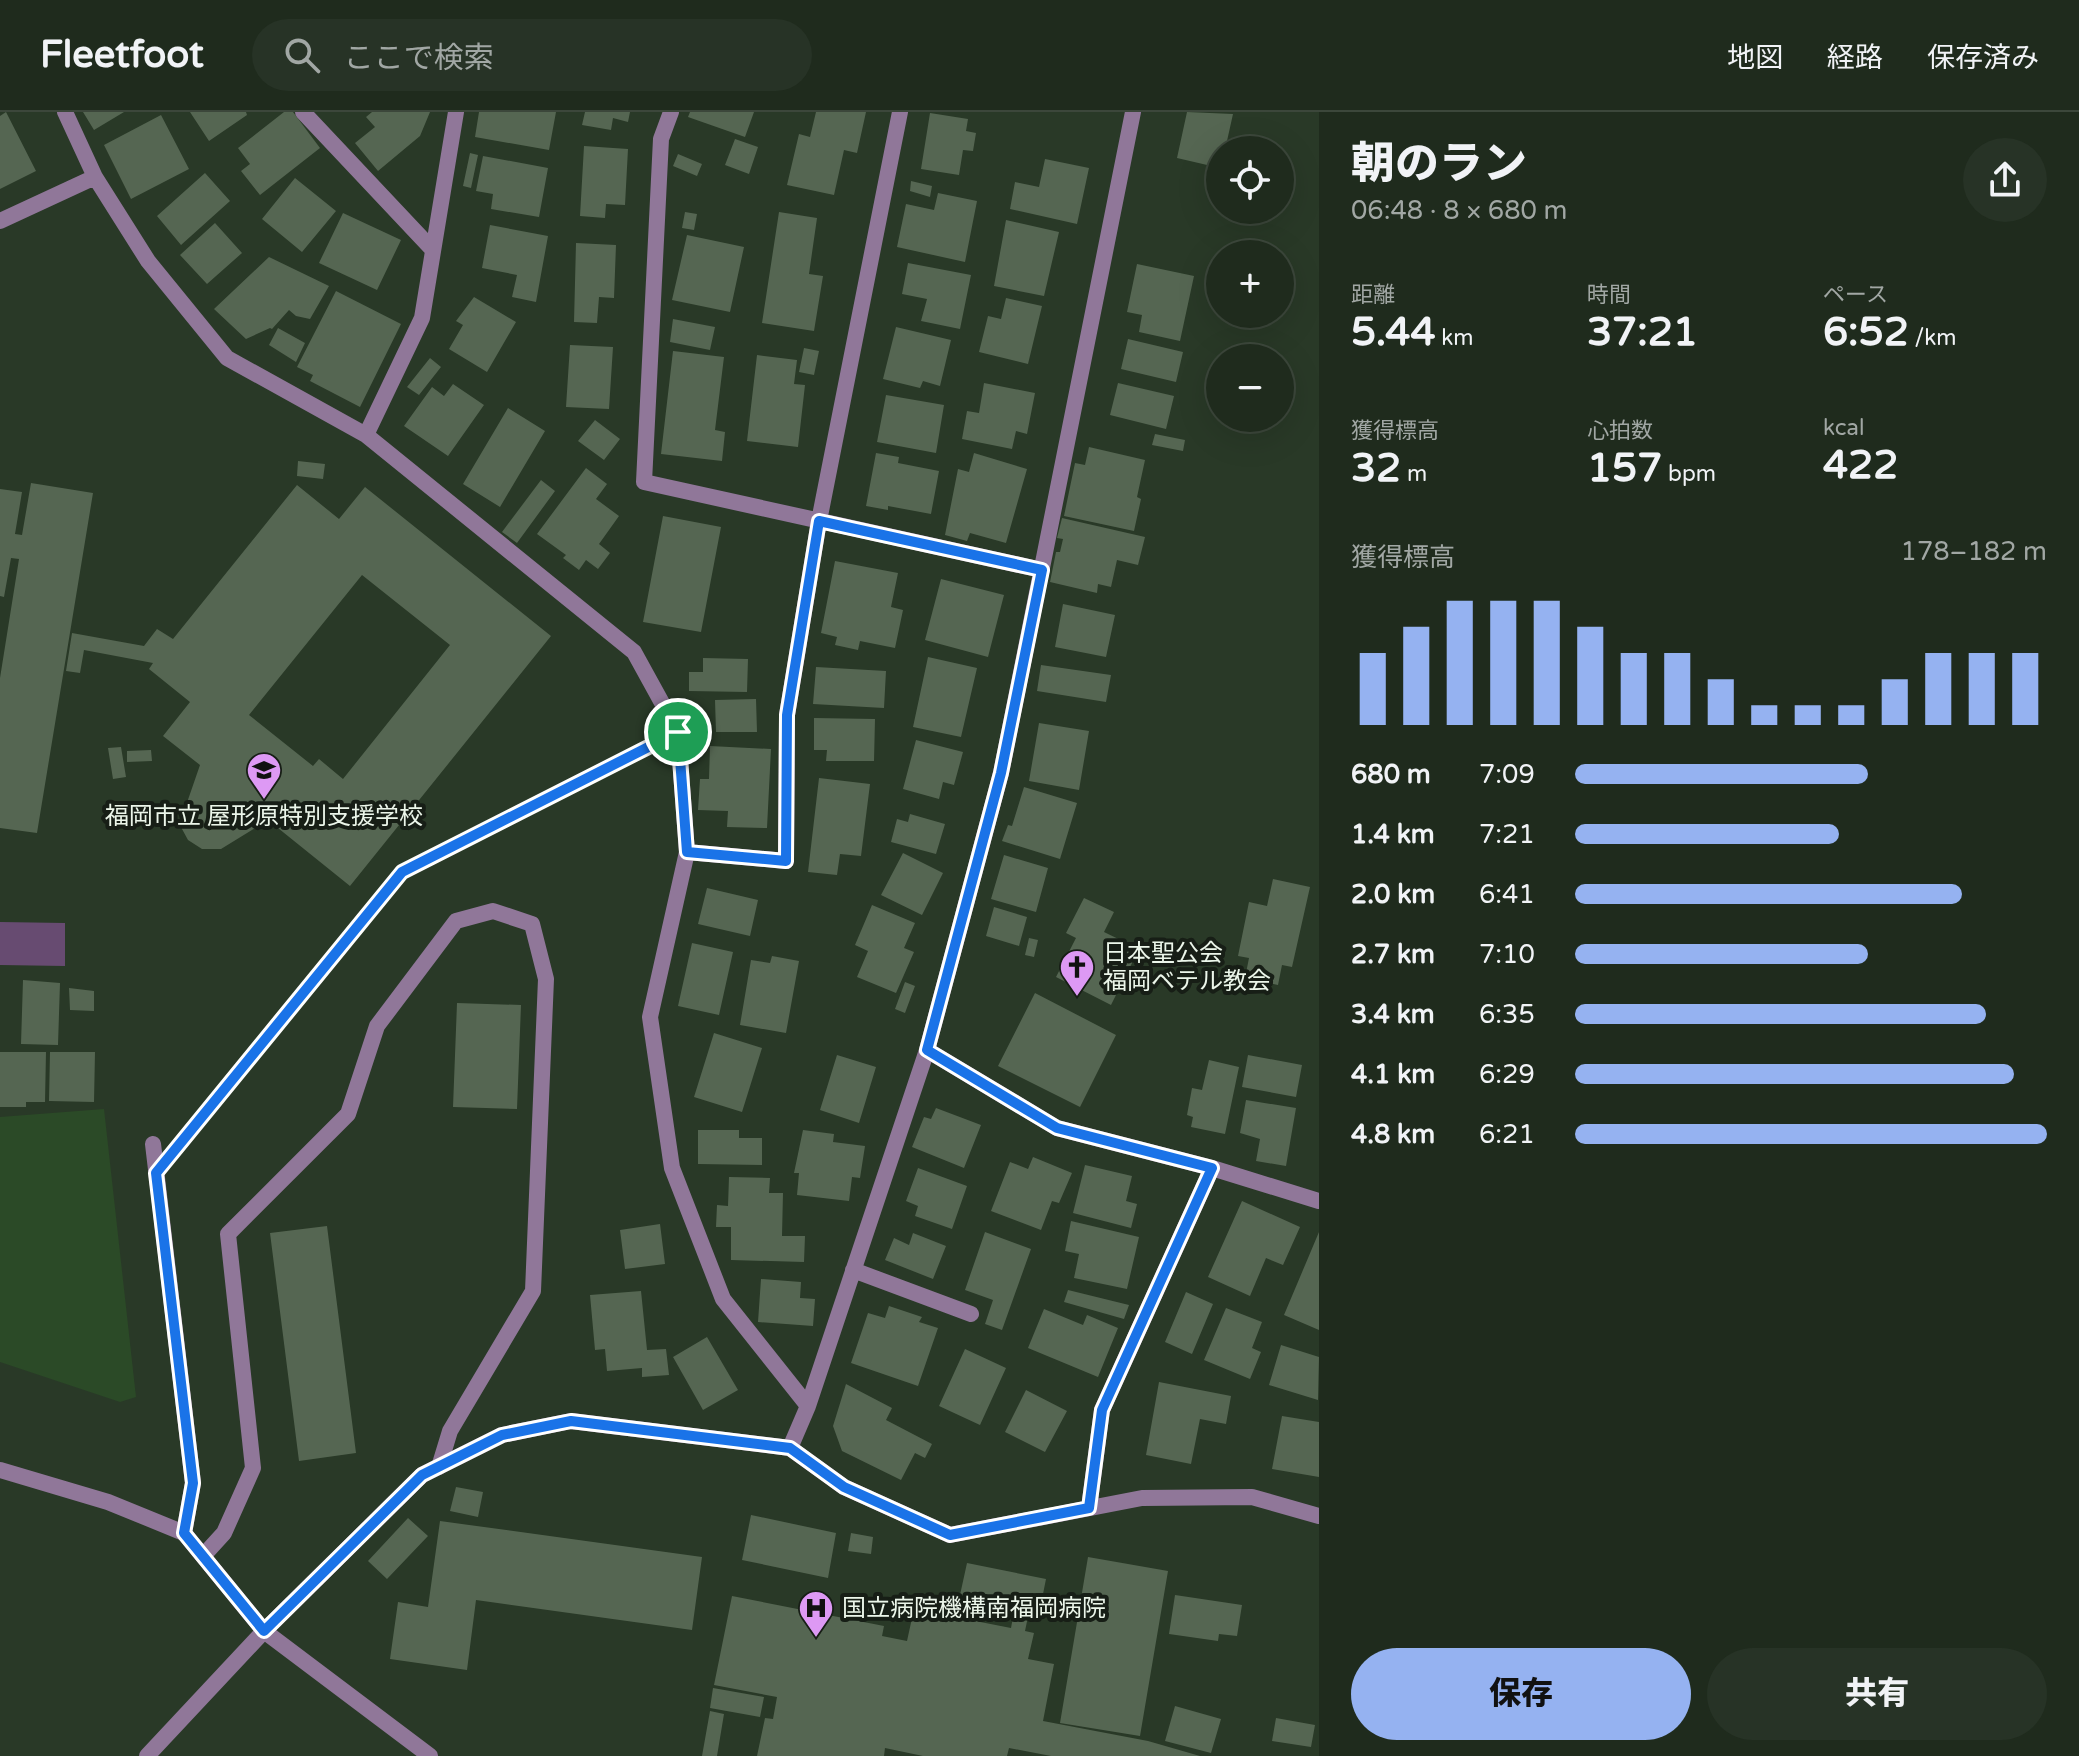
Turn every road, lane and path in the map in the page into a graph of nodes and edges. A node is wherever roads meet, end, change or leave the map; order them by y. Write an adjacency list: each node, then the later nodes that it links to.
1 (65, 112): 7 (street)
2 (303, 112): 9 (street)
3 (456, 112): 9 (street)
4 (671, 112): 11 (street)
5 (900, 112): 11 (street)
6 (1133, 112): 12 (street)
7 (95, 177): 8 (street); 10 (street)
8 (0, 221)
9 (432, 249): 10 (street)
10 (366, 435): 13 (street)
11 (819, 521): 12 (street); 14 (street)
12 (1042, 570): 15 (street)
13 (678, 732): 14 (street); 18 (path)
14 (687, 852): 22 (street)
15 (927, 1050): 17 (street); 20 (street)
16 (153, 1144): 18 (street)
17 (1212, 1168): 19 (street); 26 (street)
18 (156, 1173): 28 (street)
19 (1319, 1201)
20 (853, 1270): 21 (street); 22 (street)
21 (971, 1314)
22 (808, 1406): 23 (street)
23 (790, 1448): 24 (street); 26 (street)
24 (439, 1467): 29 (street); 30 (street)
25 (0, 1470): 28 (street)
26 (1089, 1508): 27 (street)
27 (1319, 1516)
28 (184, 1533): 29 (street)
29 (203, 1556): 30 (street)
30 (264, 1631): 31 (street); 32 (street)
31 (147, 1756)
32 (430, 1756)

